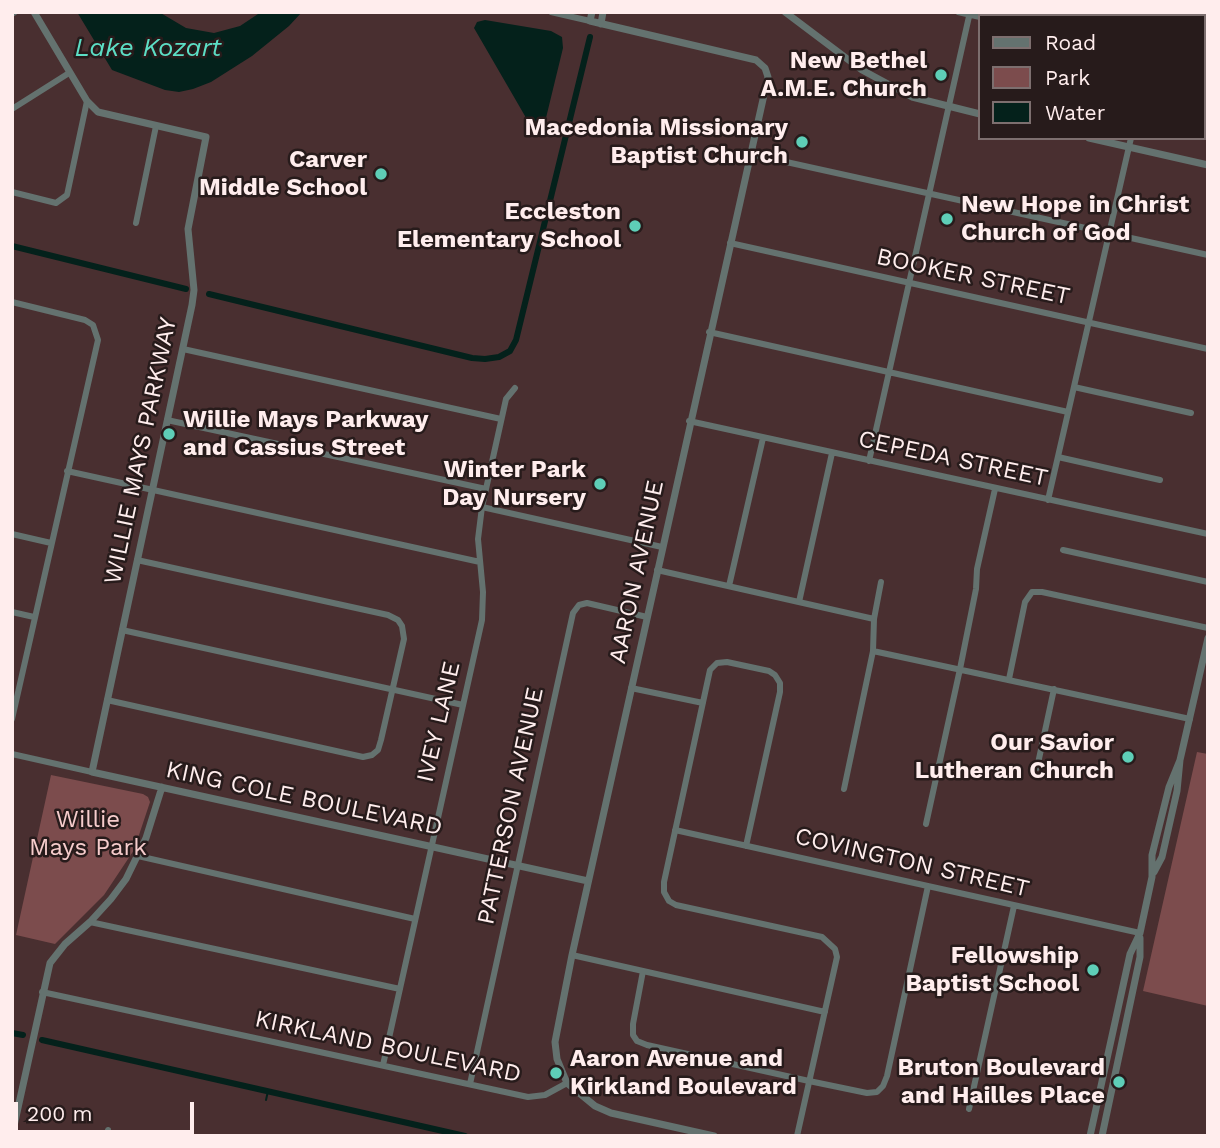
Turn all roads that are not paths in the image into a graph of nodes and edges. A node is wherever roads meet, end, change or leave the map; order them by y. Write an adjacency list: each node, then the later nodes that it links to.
1 (34, 12): 10 (street)
2 (551, 12): 8 (street)
3 (592, 12): 8 (street)
4 (603, 12): 9 (street)
5 (785, 12): 12 (street)
6 (958, 12): 7 (street)
7 (970, 13): 12 (street)
8 (590, 21): 9 (street)
9 (601, 24): 19 (street, AARON AVENUE)
10 (69, 73): 11 (street); 13 (street)
11 (87, 102): 15 (street); 21 (street)
12 (949, 107): 14 (street); 22 (street)
13 (12, 109)
14 (978, 114)
15 (156, 126): 23 (street); 31 (street, WILLIE MAYS PARKWAY)
16 (1098, 140): 18 (street)
17 (1131, 140): 18 (street)
18 (1129, 147): 20 (street); 24 (street)
19 (750, 154): 22 (street); 25 (street, AARON AVENUE)
20 (1208, 165)
21 (12, 192)
22 (929, 192): 24 (street); 27 (street)
23 (136, 223)
24 (1109, 233): 26 (street); 29 (street)
25 (730, 243): 27 (street, BOOKER STREET); 30 (street, AARON AVENUE)
26 (1208, 255)
27 (910, 284): 29 (street, BOOKER STREET); 33 (street)
28 (12, 302): 45 (street)
29 (1089, 323): 32 (street, BOOKER STREET); 34 (street)
30 (709, 332): 33 (street); 40 (street, AARON AVENUE)
31 (183, 349): 38 (street); 39 (street, WILLIE MAYS PARKWAY)
32 (1208, 349)
33 (888, 373): 36 (street); 44 (street)
34 (1074, 387): 36 (street); 37 (street)
35 (515, 388): 38 (street, IVEY LANE)
36 (1068, 412): 43 (street)
37 (1191, 413)
38 (501, 419): 47 (street, IVEY LANE)
39 (167, 420): 47 (street); 49 (street, WILLIE MAYS PARKWAY)
40 (690, 421): 41 (street, CEPEDA STREET); 55 (street, AARON AVENUE)
41 (763, 438): 42 (street, CEPEDA STREET); 62 (street)
42 (832, 453): 44 (street, CEPEDA STREET); 63 (street)
43 (1058, 457): 46 (street); 50 (street)
44 (869, 461): 48 (street, CEPEDA STREET)
45 (67, 471): 49 (street); 54 (street)
46 (1160, 480)
47 (485, 489): 51 (street, IVEY LANE)
48 (995, 489): 50 (street, CEPEDA STREET); 72 (street)
49 (152, 490): 57 (street, WILLIE MAYS PARKWAY); 58 (street)
50 (1048, 500): 53 (street, CEPEDA STREET)
51 (482, 507): 55 (street); 58 (street, IVEY LANE)
52 (12, 534): 54 (street)
53 (1208, 534)
54 (51, 543): 66 (street)
55 (662, 547): 59 (street, AARON AVENUE)
56 (1063, 550): 61 (street)
57 (137, 560): 69 (street, WILLIE MAYS PARKWAY); 78 (street)
58 (480, 562): 81 (street, IVEY LANE)
59 (657, 570): 62 (street); 65 (street, AARON AVENUE)
60 (881, 582): 67 (street)
61 (1208, 582)
62 (729, 586): 63 (street)
63 (799, 602): 67 (street)
64 (12, 612): 66 (street)
65 (647, 617): 76 (street, AARON AVENUE); 94 (street, PATTERSON AVENUE)
66 (34, 618): 82 (street)
67 (874, 619): 71 (street)
68 (1208, 628): 74 (street)
69 (122, 630): 78 (street); 79 (street, WILLIE MAYS PARKWAY)
70 (1208, 638): 73 (street)
71 (873, 651): 72 (street); 88 (street)
72 (960, 669): 74 (street); 89 (street)
73 (1199, 678): 75 (street); 83 (street)
74 (1009, 679): 77 (street)
75 (1208, 680)
76 (631, 688): 80 (street); 95 (street, AARON AVENUE)
77 (1054, 689): 83 (street); 85 (street)
78 (393, 690): 79 (street); 81 (street)
79 (107, 700): 86 (street, WILLIE MAYS PARKWAY)
80 (703, 703): 90 (street); 92 (street)
81 (463, 705): 91 (street, IVEY LANE)
82 (12, 719)
83 (1190, 719): 100 (street)
84 (12, 754): 86 (street, KING COLE BOULEVARD)
85 (1037, 768)
86 (92, 772): 87 (street, KING COLE BOULEVARD)
87 (162, 787): 91 (street, KING COLE BOULEVARD); 93 (street)
88 (844, 789)
89 (926, 824)
90 (675, 830): 92 (street, COVINGTON STREET); 105 (street)
91 (431, 846): 94 (street, KING COLE BOULEVARD); 98 (street, IVEY LANE)
92 (746, 846): 96 (street, COVINGTON STREET)
93 (138, 856): 98 (street); 99 (street)
94 (518, 865): 95 (street, KING COLE BOULEVARD); 113 (street, PATTERSON AVENUE)
95 (588, 881): 101 (street, AARON AVENUE)
96 (928, 887): 97 (street, COVINGTON STREET); 111 (street)
97 (1014, 906): 100 (street, COVINGTON STREET); 114 (street)
98 (415, 919): 103 (street, IVEY LANE)
99 (90, 922): 103 (street); 104 (street)
100 (1140, 933): 106 (street); 107 (street)
101 (572, 955): 102 (street); 112 (street, AARON AVENUE)
102 (643, 971): 105 (street); 111 (street)
103 (400, 989): 108 (street, IVEY LANE)
104 (42, 992): 108 (street, KIRKLAND BOULEVARD); 115 (street)
105 (825, 1012): 111 (street)
106 (1117, 1013): 107 (street); 109 (street)
107 (1128, 1015): 110 (street)
108 (383, 1065): 113 (street, KIRKLAND BOULEVARD)
109 (1105, 1068): 110 (street); 118 (street)
110 (1116, 1070): 119 (street)
111 (809, 1081): 117 (street)
112 (567, 1083): 113 (street, KIRKLAND BOULEVARD); 116 (street)
113 (470, 1084)
114 (969, 1109)
115 (12, 1135)
116 (715, 1136)
117 (797, 1136)
118 (1090, 1136)
119 (1102, 1136)

